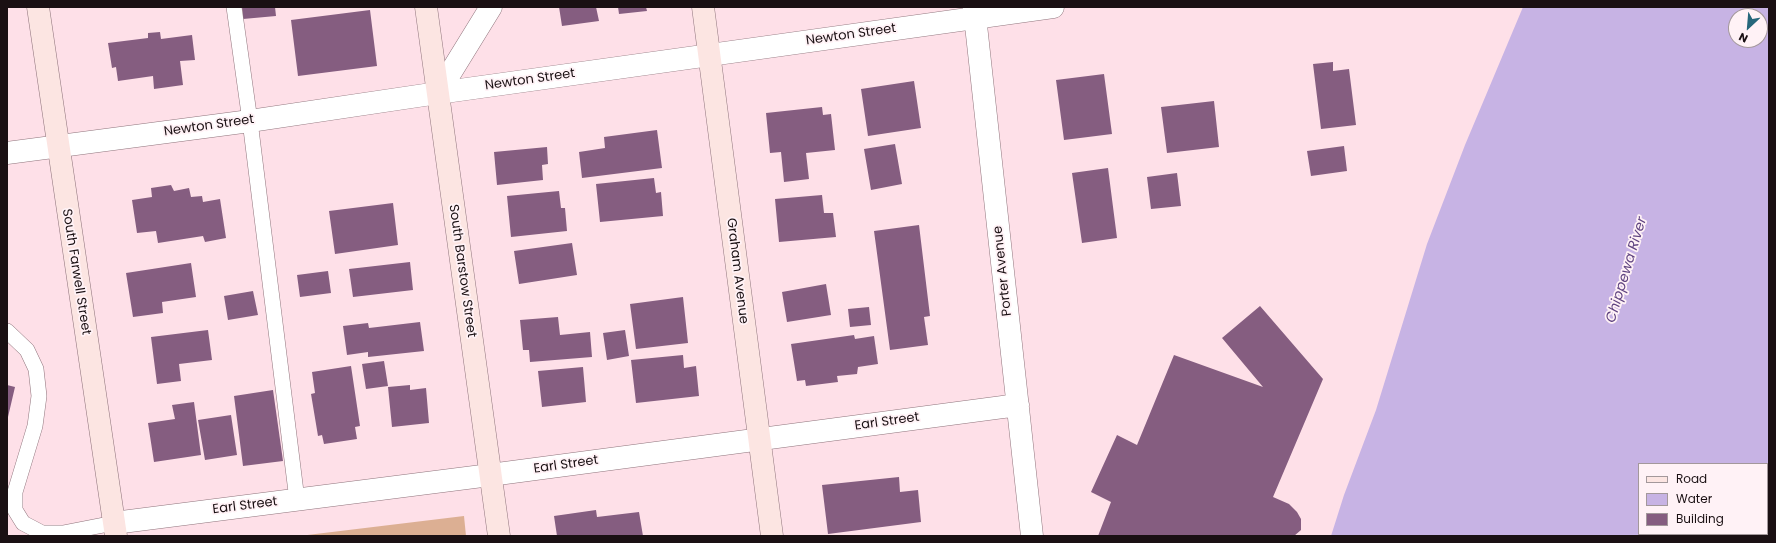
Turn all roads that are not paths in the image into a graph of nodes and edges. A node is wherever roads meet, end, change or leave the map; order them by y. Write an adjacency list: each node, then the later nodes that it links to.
1 (38, 7): 11 (street, South Farwell Street)
2 (234, 7): 10 (lane)
3 (426, 7): 9 (street, South Barstow Street)
4 (491, 7): 9 (street)
5 (703, 7): 8 (street, Graham Avenue)
6 (1053, 7): 7 (street, Newton Street)
7 (975, 12): 8 (street, Newton Street); 14 (street, Porter Avenue)
8 (709, 55): 9 (street, Newton Street); 15 (street, Graham Avenue)
9 (438, 93): 10 (street, Newton Street); 16 (street, South Barstow Street)
10 (250, 121): 11 (street, Newton Street); 17 (lane)
11 (58, 146): 12 (street, Newton Street); 18 (street, South Farwell Street)
12 (7, 153)
13 (7, 331): 18 (lane)
14 (1018, 404): 15 (street, Earl Street); 21 (street, Porter Avenue)
15 (759, 440): 16 (street, Earl Street); 20 (street, Graham Avenue)
16 (490, 475): 17 (street, Earl Street); 19 (street, South Barstow Street)
17 (297, 500): 18 (street, Earl Street)
18 (115, 529)
19 (499, 536)
20 (772, 536)
21 (1032, 536)

